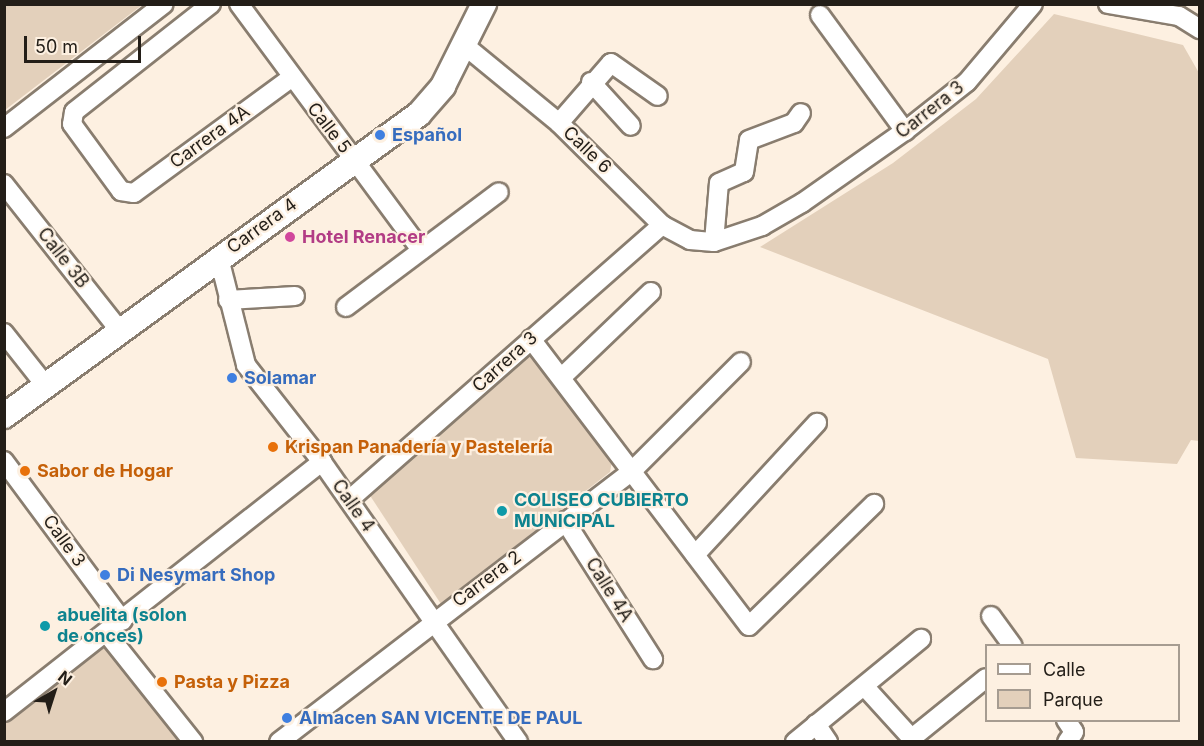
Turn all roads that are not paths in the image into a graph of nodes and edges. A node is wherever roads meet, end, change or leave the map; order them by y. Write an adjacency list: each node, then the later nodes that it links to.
1 (164, 4): 16 (street)
2 (211, 4): 10 (street, Carrera 4A)
3 (239, 4): 10 (street, Calle 5)
4 (484, 4): 9 (main road, Carrera 4)
5 (1033, 4): 17 (street, Carrera 3)
6 (1108, 4): 8 (street)
7 (820, 15): 17 (street)
8 (1200, 28)
9 (464, 45): 14 (street, Calle 6); 18 (main road, Carrera 4)
10 (291, 78): 18 (street, Calle 5)
11 (591, 82): 12 (street); 14 (street); 15 (street)
12 (658, 96)
13 (801, 113): 22 (street)
14 (559, 123): 21 (street, Calle 6)
15 (631, 126)
16 (4, 128)
17 (905, 130): 22 (street, Carrera 3)
18 (353, 159): 23 (street, Calle 5); 24 (main road, Carrera 4)
19 (4, 184): 29 (street, Calle 3B)
20 (499, 192): 23 (street)
21 (662, 225): 22 (street, Calle 6); 31 (street, Carrera 3)
22 (714, 242)
23 (421, 250): 28 (street)
24 (219, 258): 27 (street, Calle 4); 29 (main road, Carrera 4)
25 (651, 292): 33 (street)
26 (295, 296): 27 (street)
27 (228, 300): 38 (street, Calle 4)
28 (346, 307)
29 (121, 332): 34 (main road, Carrera 4)
30 (4, 333): 34 (street)
31 (531, 339): 33 (street); 40 (street, Carrera 3)
32 (741, 362): 39 (street, Carrera 2)
33 (562, 377): 39 (street)
34 (46, 386): 35 (main road, Carrera 4)
35 (4, 416)
36 (817, 423): 43 (street)
37 (4, 460): 46 (street, Calle 3)
38 (322, 462): 40 (street, Calle 4); 46 (street)
39 (632, 471): 42 (street, Carrera 2); 43 (street)
40 (349, 500): 45 (street, Calle 4)
41 (874, 504): 43 (street)
42 (565, 521): 45 (street, Carrera 2); 50 (street, Calle 4A)
43 (696, 555)
44 (991, 616): 49 (street)
45 (433, 619): 57 (street, Carrera 2); 58 (street, Calle 4)
46 (123, 621): 47 (street)
47 (108, 634): 53 (street); 56 (street)
48 (921, 639): 52 (street)
49 (1012, 644)
50 (653, 659)
51 (985, 680): 55 (street)
52 (865, 687): 54 (street); 55 (street)
53 (4, 712)
54 (816, 724): 59 (street); 60 (street)
55 (913, 740)
56 (194, 741)
57 (279, 741)
58 (518, 741)
59 (795, 741)
60 (828, 741)

